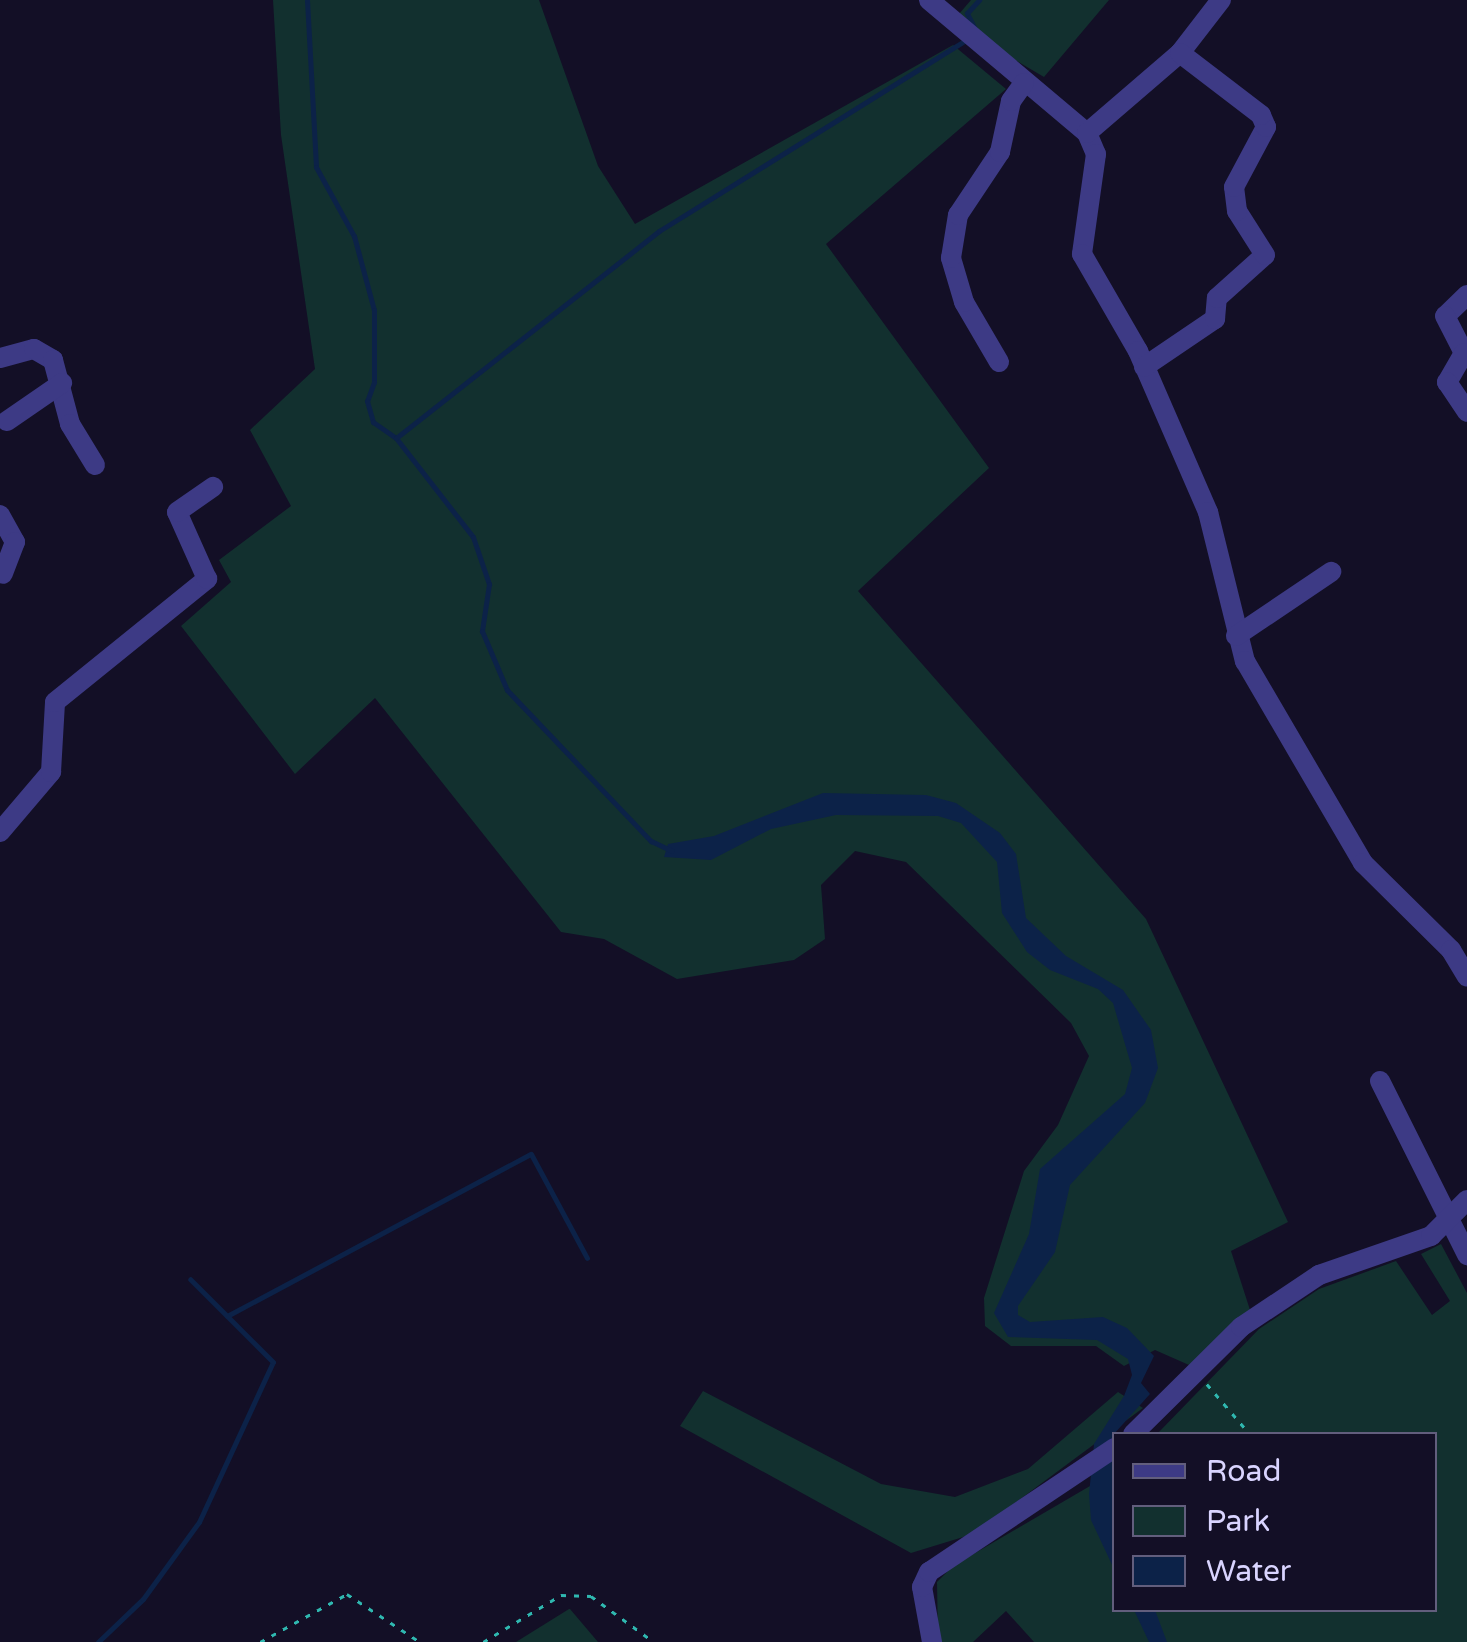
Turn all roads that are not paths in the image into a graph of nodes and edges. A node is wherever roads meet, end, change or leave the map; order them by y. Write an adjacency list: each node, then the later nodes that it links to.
1 (929, 0): 4 (street)
2 (1221, 0): 3 (street)
3 (1180, 53): 5 (street); 9 (street)
4 (1020, 80): 5 (street); 8 (street)
5 (1087, 134): 9 (street)
6 (1467, 295): 11 (street)
7 (0, 358): 10 (street)
8 (999, 362)
9 (1144, 367): 18 (street)
10 (62, 383): 12 (street); 13 (street)
11 (1467, 412)
12 (7, 422)
13 (96, 465)
14 (212, 487): 19 (street)
15 (0, 515): 17 (street)
16 (1330, 572): 18 (street)
17 (2, 574)
18 (1236, 636): 20 (street)
19 (0, 832)
20 (1467, 977)
21 (1380, 1081): 23 (street)
22 (1467, 1200): 23 (street)
23 (1448, 1218): 24 (street); 25 (street)
24 (1467, 1255)
25 (1135, 1432)
26 (1112, 1449): 27 (street)
27 (932, 1642)

